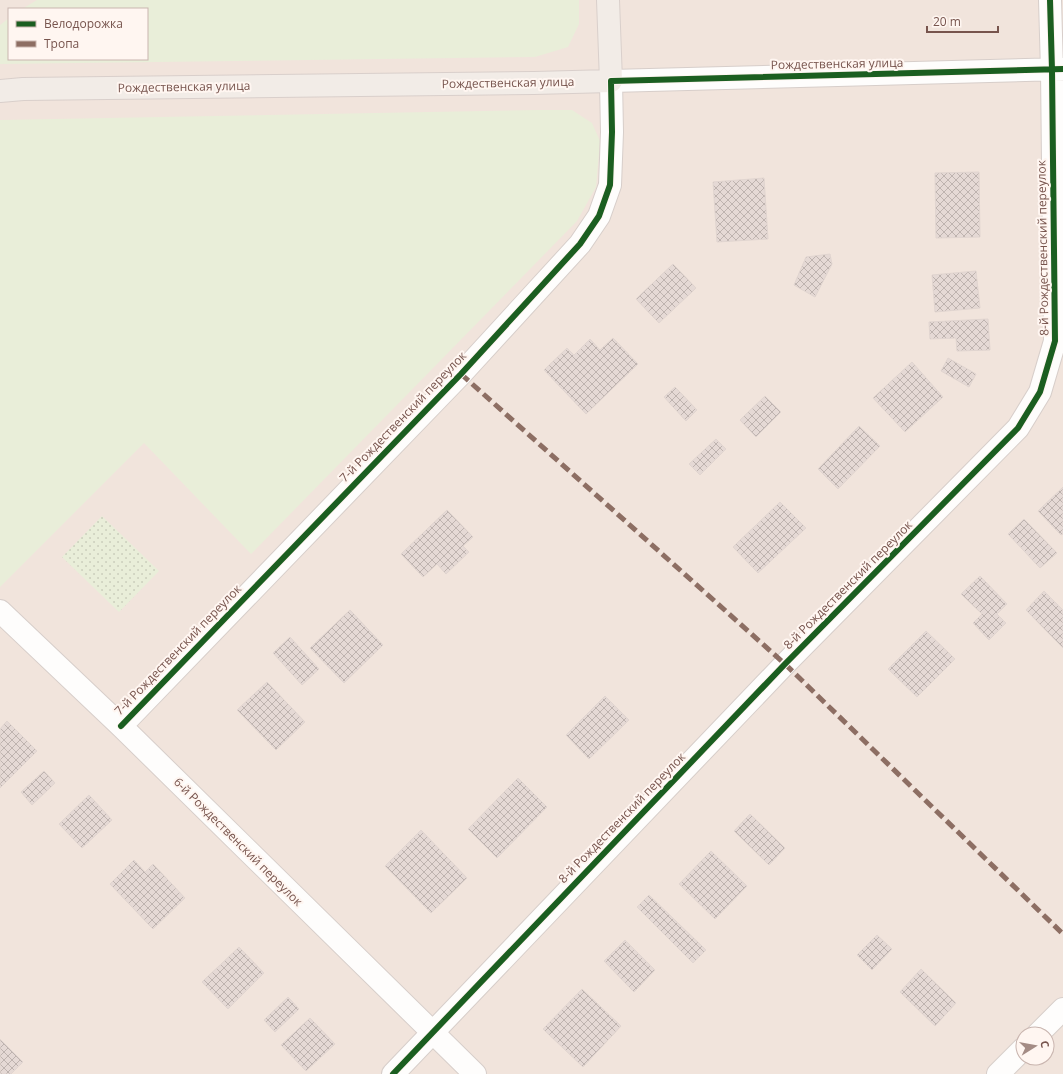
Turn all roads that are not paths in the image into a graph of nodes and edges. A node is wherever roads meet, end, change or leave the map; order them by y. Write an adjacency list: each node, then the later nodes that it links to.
1 (608, 0): 4 (main road)
2 (1050, 0): 3 (street, 8-й Рождественский переулок)
3 (1057, 69): 4 (street, Рождественская улица); 10 (street, 8-й Рождественский переулок)
4 (611, 80): 5 (main road, Рождественская улица); 7 (street, 7-й Рождественский переулок)
5 (0, 91)
6 (0, 611): 7 (street, 6-й Рождественский переулок)
7 (121, 726): 10 (street, 6-й Рождественский переулок)
8 (1063, 1009): 9 (street)
9 (1046, 1026)
10 (432, 1033): 12 (street, 8-й Рождественский переулок); 13 (street, 6-й Рождественский переулок)
11 (1015, 1057): 14 (street)
12 (393, 1074)
13 (475, 1074)
14 (998, 1074)

